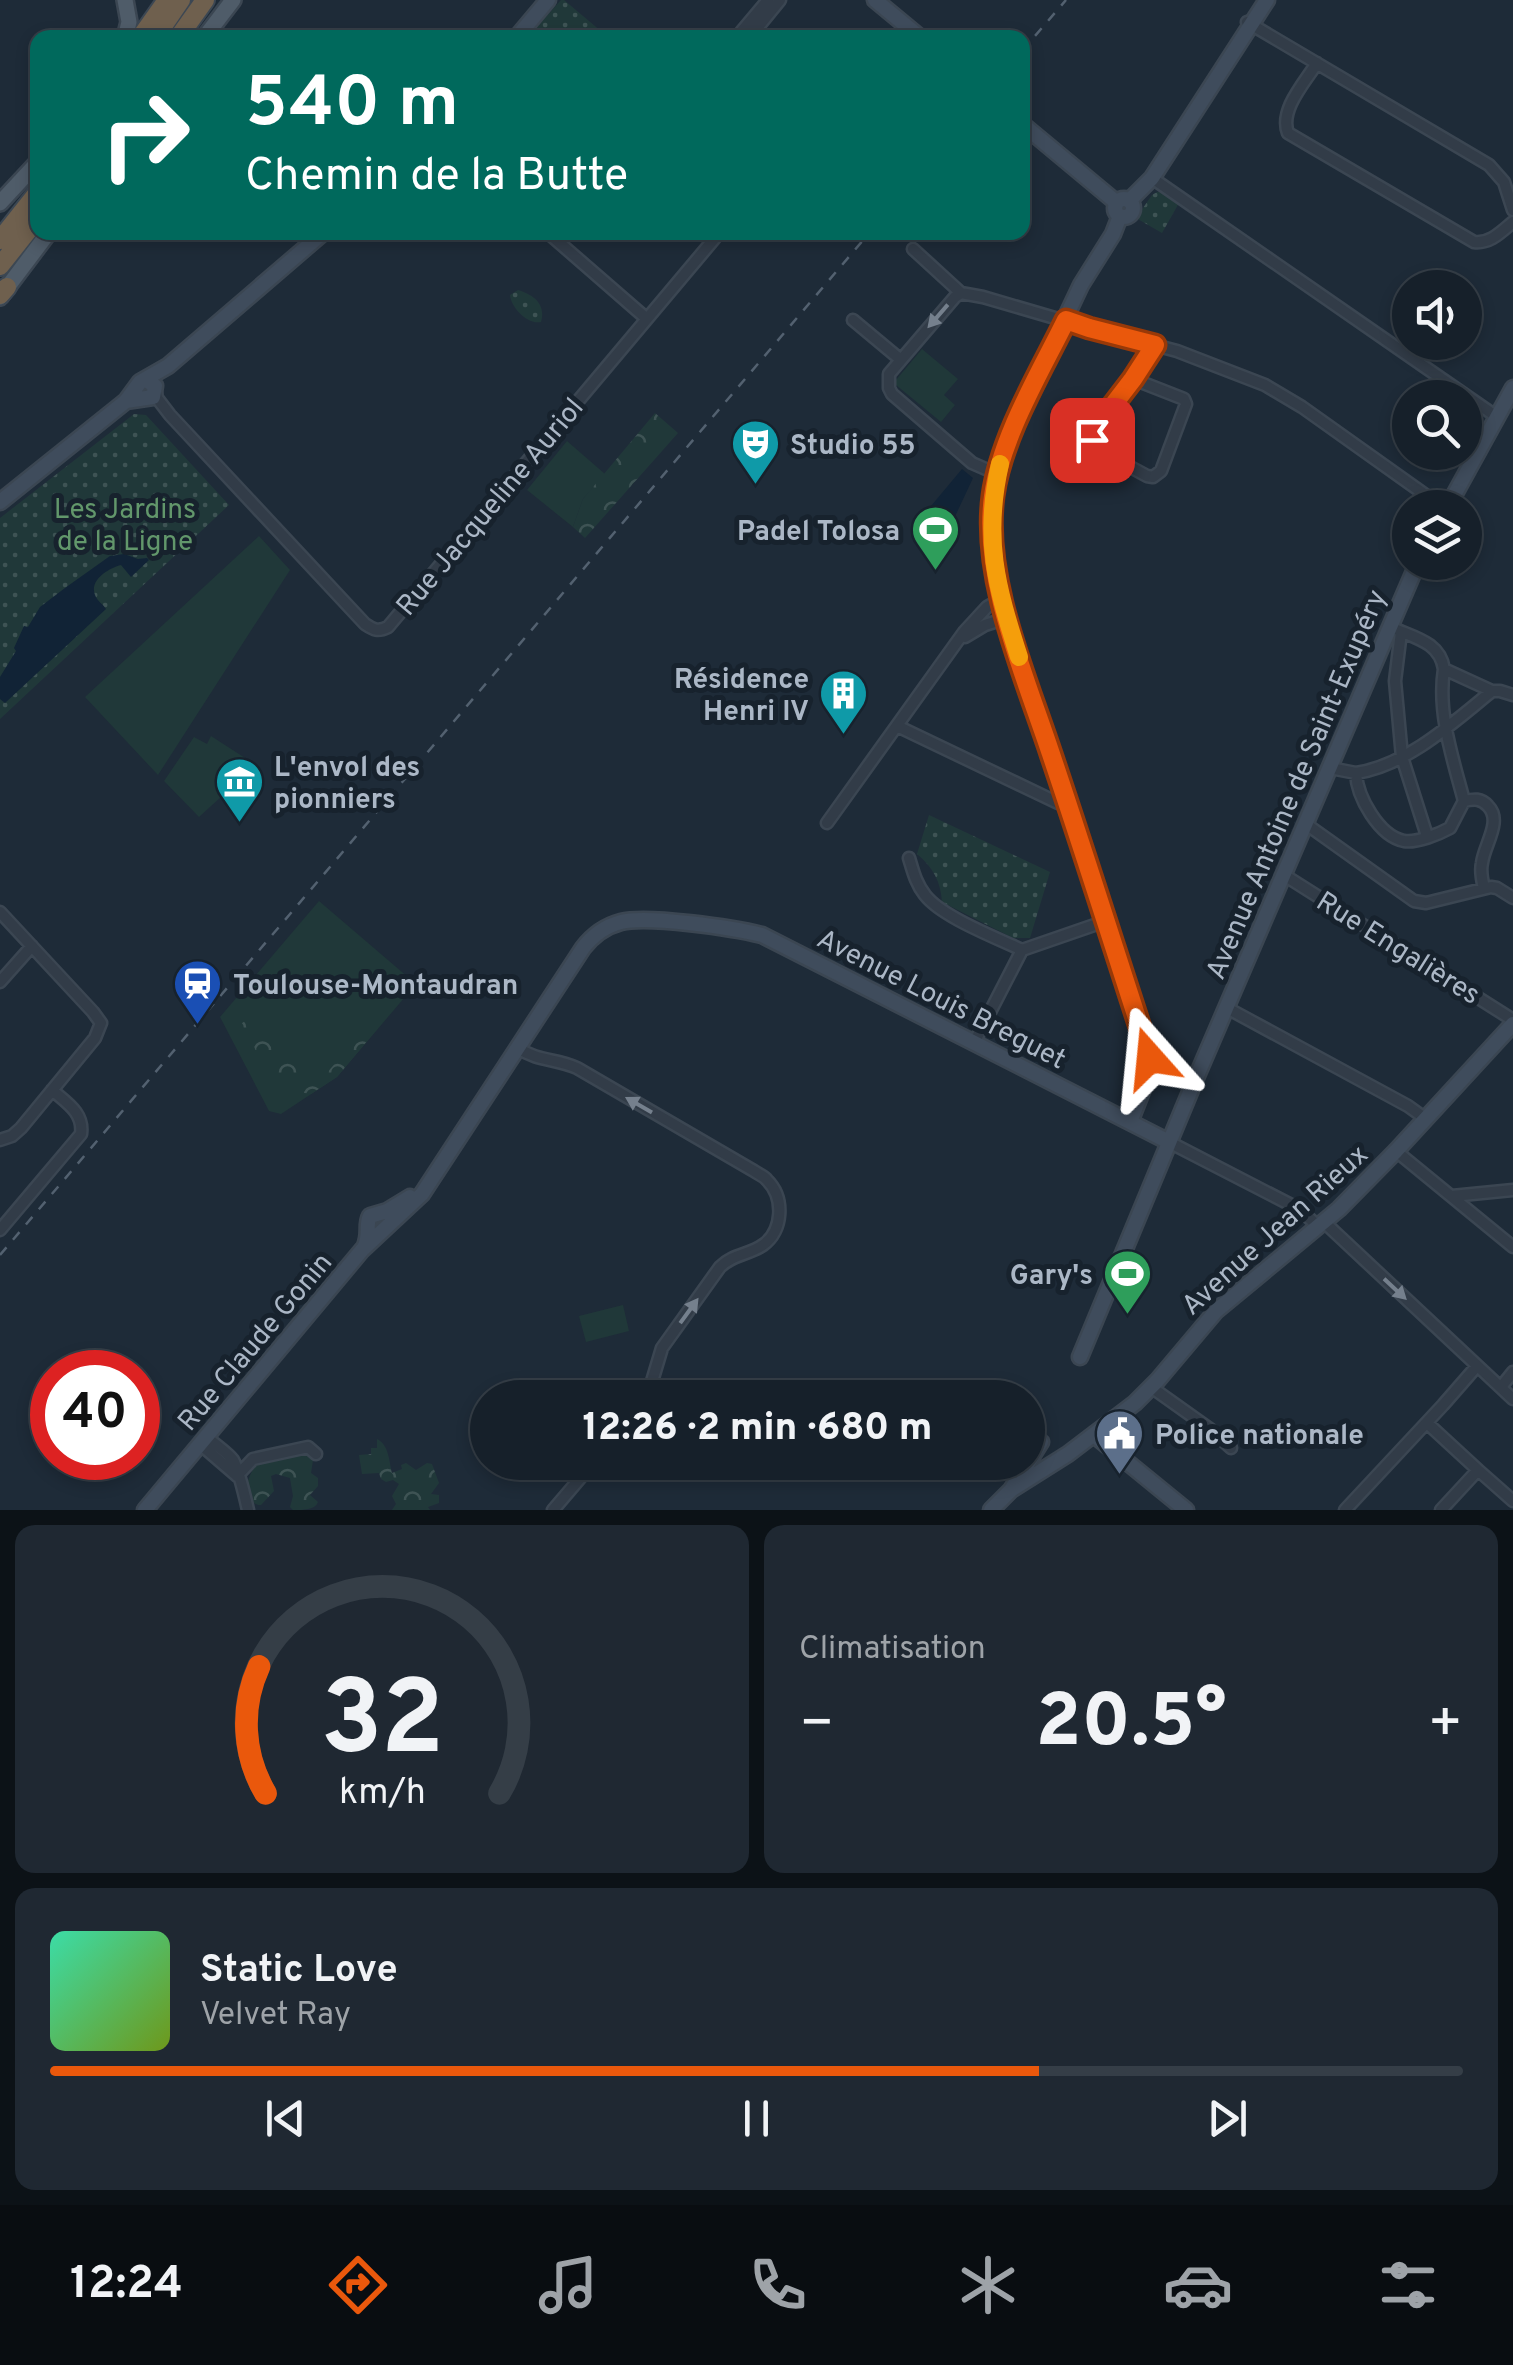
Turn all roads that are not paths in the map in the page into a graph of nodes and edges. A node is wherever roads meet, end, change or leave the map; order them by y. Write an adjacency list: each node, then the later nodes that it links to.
1 (125, 0): 13 (main road)
2 (167, 0): 14 (highway)
3 (181, 0): 15 (highway)
4 (205, 0): 11 (highway)
5 (233, 0): 18 (main road)
6 (548, 0): 19 (street)
7 (768, 0): 20 (street)
8 (780, 0): 21 (street)
9 (875, 0): 22 (street)
10 (1268, 0): 12 (street)
11 (193, 18): 16 (highway); 17 (highway)
12 (1249, 23): 23 (street); 26 (street)
13 (127, 30)
14 (146, 30)
15 (160, 30)
16 (184, 30)
17 (189, 30)
18 (210, 30)
19 (523, 30)
20 (743, 30)
21 (756, 30)
22 (911, 30)
23 (1317, 63): 30 (street); 31 (street)
24 (1030, 131): 29 (street)
25 (30, 171): 28 (main road)
26 (1152, 178): 29 (street); 50 (street)
27 (30, 202): 33 (highway)
28 (0, 203)
29 (1122, 207): 42 (street)
30 (1513, 210)
31 (1513, 222)
32 (30, 228): 39 (highway)
33 (0, 240)
34 (44, 240): 40 (main road)
35 (315, 240): 49 (street)
36 (556, 240): 43 (street)
37 (713, 240): 43 (street, Rue Jacqueline Auriol)
38 (913, 249): 41 (street)
39 (0, 266)
40 (2, 293)
41 (961, 293): 42 (street); 46 (street, one-way to 46)
42 (1062, 319): 45 (street); 51 (street)
43 (647, 320): 49 (street, Rue Jacqueline Auriol)
44 (853, 320): 46 (street)
45 (1155, 345): 47 (street); 52 (street)
46 (900, 360): 51 (street)
47 (1133, 379): 47 (street)
48 (1513, 388): 50 (street)
49 (144, 392): 54 (street)
50 (1497, 417): 53 (street)
51 (997, 474): 56 (street)
52 (1419, 490)
53 (1455, 490)
54 (4, 497)
55 (1412, 580): 58 (street, Avenue Antoine de Saint-Exupéry)
56 (1001, 599): 57 (street); 59 (street)
57 (1007, 618): 59 (street); 68 (street)
58 (1395, 629): 60 (street); 65 (street); 66 (street, Avenue Antoine de Saint-Exupéry)
59 (952, 648): 63 (street)
60 (1444, 669): 61 (street); 64 (street)
61 (1492, 691): 62 (street); 64 (street)
62 (1513, 695)
63 (897, 726): 68 (street); 70 (street)
64 (1446, 729): 65 (street); 69 (street)
65 (1402, 757): 67 (street); 72 (street)
66 (1330, 768): 67 (street); 71 (street, Avenue Antoine de Saint-Exupéry)
67 (1356, 773): 72 (street)
68 (1066, 801): 78 (street)
69 (1464, 801): 72 (street); 75 (street)
70 (828, 823)
71 (1306, 824): 74 (street, Avenue Antoine de Saint-Exupéry); 75 (street)
72 (1427, 836)
73 (909, 858): 80 (street)
74 (1284, 875): 82 (street, Avenue Antoine de Saint-Exupéry); 83 (street, Rue Engalières)
75 (1484, 888): 76 (street)
76 (1513, 898)
77 (0, 912): 79 (street)
78 (1106, 921): 80 (street); 86 (street)
79 (32, 946): 81 (street); 88 (street)
80 (1022, 950): 84 (street)
81 (0, 982)
82 (1227, 1008): 87 (street, Avenue Antoine de Saint-Exupéry); 89 (street)
83 (1513, 1022): 89 (street, Avenue Jean Rieux)
84 (974, 1043): 85 (street, Avenue Louis Breguet); 90 (street, Avenue Louis Breguet)
85 (518, 1048): 94 (street, Avenue Louis Breguet); 104 (street, one-way to 85)
86 (1152, 1066): 87 (street); 90 (street)
87 (1193, 1085): 92 (street, Avenue Antoine de Saint-Exupéry)
88 (52, 1090): 91 (street); 98 (street)
89 (1426, 1120): 93 (street, Avenue Jean Rieux)
90 (1130, 1122): 92 (street, Avenue Louis Breguet)
91 (0, 1140)
92 (1169, 1142): 97 (street); 101 (street, Avenue Antoine de Saint-Exupéry)
93 (1396, 1151): 96 (street); 97 (street, Avenue Jean Rieux)
94 (433, 1177): 99 (street, Rue Claude Gonin); 99 (street)
95 (1513, 1190): 96 (street)
96 (1452, 1196): 100 (street)
97 (1322, 1224): 102 (street, one-way to 102); 105 (street, Avenue Jean Rieux)
98 (0, 1230)
99 (379, 1230): 110 (street, Rue Claude Gonin)
100 (1513, 1247)
101 (1080, 1358)
102 (1477, 1366): 106 (street); 108 (street)
103 (1513, 1372): 106 (street)
104 (652, 1380)
105 (1150, 1387): 109 (street, Avenue Jean Rieux); 111 (street)
106 (1500, 1387): 107 (street)
107 (1513, 1399)
108 (1427, 1423): 114 (street); 124 (street)
109 (1094, 1436): 113 (street, Avenue Jean Rieux); 123 (street)
110 (203, 1441): 115 (street); 119 (street, Rue Claude Gonin)
111 (1231, 1448)
112 (316, 1454): 115 (street)
113 (1058, 1460): 117 (street, Avenue Jean Rieux); 117 (street)
114 (1478, 1470): 118 (street); 125 (street)
115 (237, 1476): 120 (street)
116 (579, 1480): 121 (street)
117 (1012, 1490): 122 (street)
118 (1513, 1506)
119 (145, 1510)
120 (248, 1510)
121 (554, 1510)
122 (992, 1510)
123 (1186, 1510)
124 (1345, 1510)
125 (1441, 1510)

